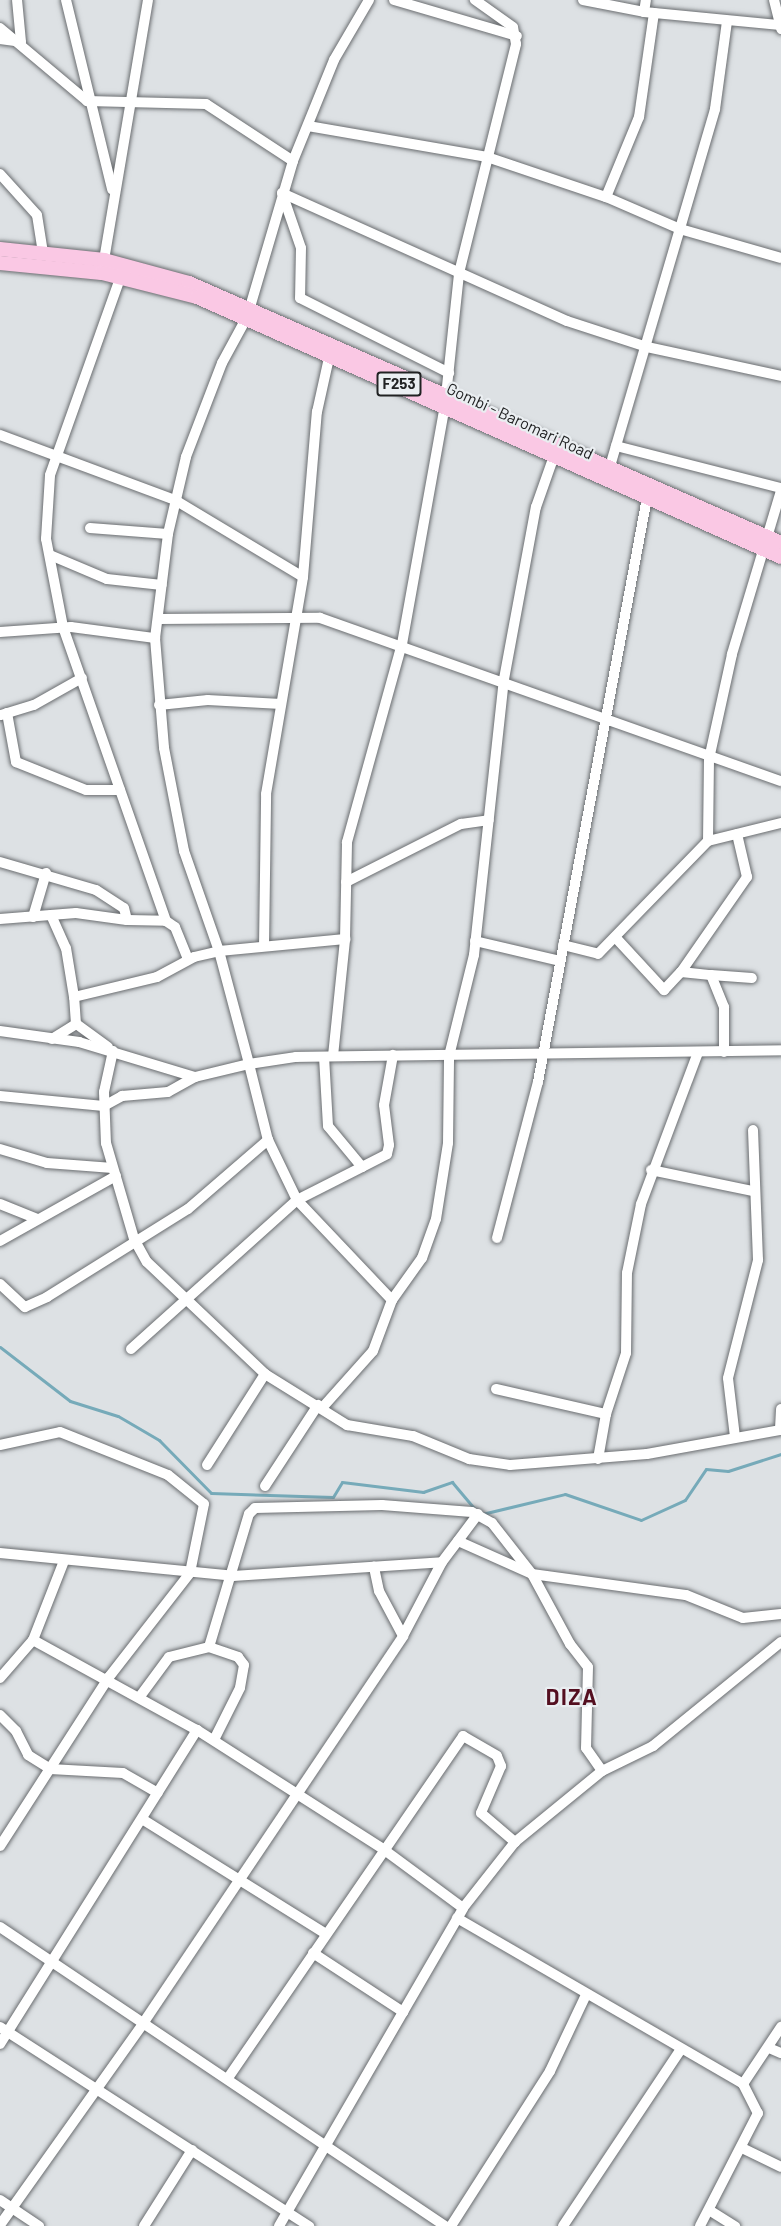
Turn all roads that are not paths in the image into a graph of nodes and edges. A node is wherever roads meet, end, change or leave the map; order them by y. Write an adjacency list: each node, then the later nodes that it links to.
1 (17, 0): 15 (street)
2 (66, 0): 16 (street)
3 (147, 0): 17 (street)
4 (369, 0): 18 (street)
5 (394, 0): 13 (street)
6 (475, 0): 13 (street)
7 (583, 0): 9 (street)
8 (774, 0): 11 (street)
9 (648, 8): 10 (street); 26 (street)
10 (727, 21): 11 (street); 27 (street)
11 (780, 23)
12 (0, 28): 15 (street)
13 (517, 36): 19 (street)
14 (0, 39): 15 (street)
15 (21, 42): 16 (street)
16 (87, 100): 17 (street); 24 (street)
17 (131, 103): 20 (street); 24 (street)
18 (308, 126): 19 (street); 20 (street)
19 (487, 157): 26 (street); 33 (street)
20 (293, 160): 25 (street)
21 (0, 174): 23 (street)
22 (0, 186): 23 (street)
23 (13, 189): 29 (street)
24 (113, 192): 32 (street)
25 (282, 193): 33 (street); 35 (street); 38 (street)
26 (606, 197): 27 (street)
27 (680, 229): 30 (street); 36 (street)
28 (0, 249): 29 (main road, Gombi - Baromari Road / F253)
29 (43, 252): 32 (main road, Gombi - Baromari Road / F253)
30 (781, 258)
31 (0, 263): 32 (main road, Gombi - Baromari Road / F253)
32 (103, 267): 34 (main road, Gombi - Baromari Road / F253); 35 (main road, Gombi - Baromari Road / F253)
33 (459, 273): 36 (street); 38 (street)
34 (120, 278): 35 (main road, Gombi - Baromari Road / F253); 43 (street)
35 (248, 312): 37 (main road, Gombi - Baromari Road / F253); 49 (street)
36 (647, 347): 39 (street); 42 (street)
37 (332, 348): 40 (main road, Gombi - Baromari Road / F253); 56 (street)
38 (449, 373): 40 (street)
39 (781, 376)
40 (446, 398): 44 (main road, Gombi - Baromari Road / F253); 45 (main road, Gombi - Baromari Road / F253); 63 (street)
41 (0, 435): 43 (street)
42 (616, 446): 45 (street); 47 (street)
43 (58, 456): 49 (street); 54 (street)
44 (554, 456): 46 (main road, Gombi - Baromari Road / F253); 65 (street)
45 (610, 465): 46 (street); 52 (main road, Gombi - Baromari Road / F253)
46 (606, 479): 48 (main road, Gombi - Baromari Road / F253)
47 (781, 489): 52 (street)
48 (647, 498): 53 (main road, Gombi - Baromari Road / F253); 69 (street)
49 (175, 500): 51 (street); 56 (street)
50 (90, 528): 51 (street)
51 (168, 534): 57 (street)
52 (776, 541): 53 (street)
53 (761, 549): 55 (main road, Gombi - Baromari Road / F253); 70 (street)
54 (50, 555): 57 (street); 60 (street)
55 (781, 557)
56 (303, 577): 58 (street)
57 (162, 585): 59 (street)
58 (296, 616): 59 (street); 63 (street); 66 (street)
59 (158, 619): 62 (street)
60 (63, 627): 61 (street); 62 (street); 64 (street)
61 (0, 632)
62 (155, 638): 67 (street)
63 (402, 644): 65 (street); 79 (street)
64 (82, 678): 68 (street); 72 (street)
65 (504, 679): 69 (street); 73 (street)
66 (281, 704): 67 (street); 89 (street)
67 (159, 705): 90 (street)
68 (3, 714): 72 (street)
69 (607, 718): 70 (street); 88 (street)
70 (708, 759): 71 (street); 76 (street)
71 (781, 781)
72 (120, 790): 84 (street)
73 (489, 820): 79 (street); 87 (street)
74 (781, 823): 75 (street)
75 (737, 834): 76 (street); 93 (street)
76 (708, 841): 85 (street)
77 (0, 862): 78 (street)
78 (46, 873): 81 (street); 83 (street)
79 (346, 882): 86 (street)
80 (51, 915): 81 (street); 83 (street); 96 (street)
81 (33, 917): 82 (street)
82 (0, 919)
83 (127, 920): 84 (street)
84 (166, 921): 91 (street)
85 (616, 938): 88 (street); 93 (street)
86 (345, 939): 89 (street); 107 (street)
87 (475, 942): 92 (street); 106 (street)
88 (562, 945): 92 (street)
89 (264, 946): 90 (street)
90 (219, 951): 91 (street); 108 (street)
91 (188, 960): 96 (street)
92 (560, 961): 104 (street)
93 (681, 972): 94 (street)
94 (711, 975): 95 (street); 103 (street)
95 (752, 978)
96 (74, 997): 97 (street)
97 (76, 1024): 99 (street); 101 (street)
98 (0, 1031): 99 (street)
99 (52, 1039): 101 (street)
100 (781, 1050): 103 (street)
101 (113, 1051): 109 (street); 111 (street)
102 (698, 1052): 103 (street); 104 (street); 116 (street)
103 (724, 1052)
104 (542, 1054): 106 (street); 122 (street)
105 (393, 1056): 106 (street); 107 (street); 115 (street)
106 (449, 1056): 127 (street)
107 (328, 1057): 108 (street); 115 (street)
108 (249, 1064): 109 (street); 113 (street)
109 (195, 1077): 111 (street)
110 (0, 1096): 111 (street)
111 (104, 1106): 117 (street)
112 (753, 1130): 118 (street)
113 (268, 1140): 119 (street); 123 (street)
114 (0, 1149): 117 (street)
115 (362, 1167): 119 (street)
116 (651, 1170): 118 (street); 133 (street)
117 (114, 1172): 121 (street); 123 (street)
118 (752, 1191): 135 (street)
119 (297, 1200): 126 (street); 127 (street)
120 (0, 1204): 121 (street)
121 (37, 1219): 124 (street)
122 (497, 1238)
123 (134, 1239): 125 (street); 126 (street)
124 (0, 1240)
125 (0, 1284)
126 (183, 1297): 128 (street); 129 (street)
127 (392, 1299): 131 (street)
128 (131, 1349)
129 (265, 1374): 131 (street); 138 (street)
130 (496, 1389): 133 (street)
131 (320, 1406): 137 (street); 139 (street)
132 (781, 1409): 134 (street)
133 (606, 1414): 137 (street)
134 (780, 1430): 135 (street)
135 (735, 1437): 137 (street)
136 (0, 1445): 146 (street)
137 (598, 1459)
138 (207, 1465)
139 (265, 1486)
140 (478, 1514): 141 (street); 147 (street); 148 (street)
141 (458, 1541): 144 (street); 147 (street)
142 (0, 1553): 143 (street)
143 (64, 1561): 146 (street); 151 (street)
144 (442, 1562): 145 (street); 150 (street)
145 (374, 1567): 148 (street); 150 (street)
146 (190, 1573): 148 (street); 154 (street)
147 (532, 1574): 149 (street); 161 (street)
148 (232, 1576): 153 (street)
149 (781, 1614)
150 (403, 1636): 162 (street)
151 (33, 1640): 154 (street); 155 (street)
152 (781, 1642): 161 (street)
153 (209, 1647): 156 (street); 159 (street)
154 (109, 1677): 156 (street); 160 (street)
155 (0, 1678)
156 (141, 1695): 158 (street)
157 (0, 1715): 160 (street)
158 (197, 1730): 159 (street); 163 (street)
159 (214, 1740): 162 (street)
160 (50, 1769): 163 (street); 166 (street)
161 (602, 1772): 165 (street)
162 (296, 1792): 167 (street); 168 (street)
163 (158, 1793): 164 (street)
164 (142, 1819): 168 (street); 173 (street)
165 (515, 1842): 167 (street); 169 (street)
166 (0, 1846)
167 (383, 1849): 169 (street); 171 (street)
168 (238, 1879): 171 (street); 176 (street)
169 (460, 1913): 174 (street); 175 (street)
170 (0, 1927): 173 (street)
171 (326, 1934): 172 (street)
172 (313, 1953): 175 (street); 183 (street)
173 (53, 1962): 176 (street); 178 (street)
174 (585, 1997): 181 (street); 200 (street)
175 (403, 2012): 186 (street)
176 (144, 2022): 183 (street); 185 (street)
177 (781, 2027): 180 (street)
178 (5, 2030): 179 (street); 185 (street)
179 (0, 2044)
180 (769, 2048): 182 (street); 184 (street)
181 (680, 2052): 184 (street); 201 (street)
182 (781, 2054)
183 (228, 2078): 186 (street)
184 (743, 2084): 187 (street)
185 (93, 2087): 188 (street); 191 (street)
186 (327, 2144): 193 (street); 199 (street)
187 (742, 2148): 189 (street); 192 (street)
188 (192, 2150): 193 (street); 196 (street)
189 (781, 2167)
190 (0, 2200): 191 (street)
191 (11, 2207): 194 (street); 195 (street)
192 (709, 2210): 202 (street); 203 (street)
193 (289, 2212): 197 (street); 198 (street)
194 (0, 2225)
195 (39, 2226)
196 (144, 2226)
197 (279, 2226)
198 (309, 2226)
199 (445, 2226)
200 (451, 2226)
201 (563, 2226)
202 (700, 2226)
203 (735, 2226)

